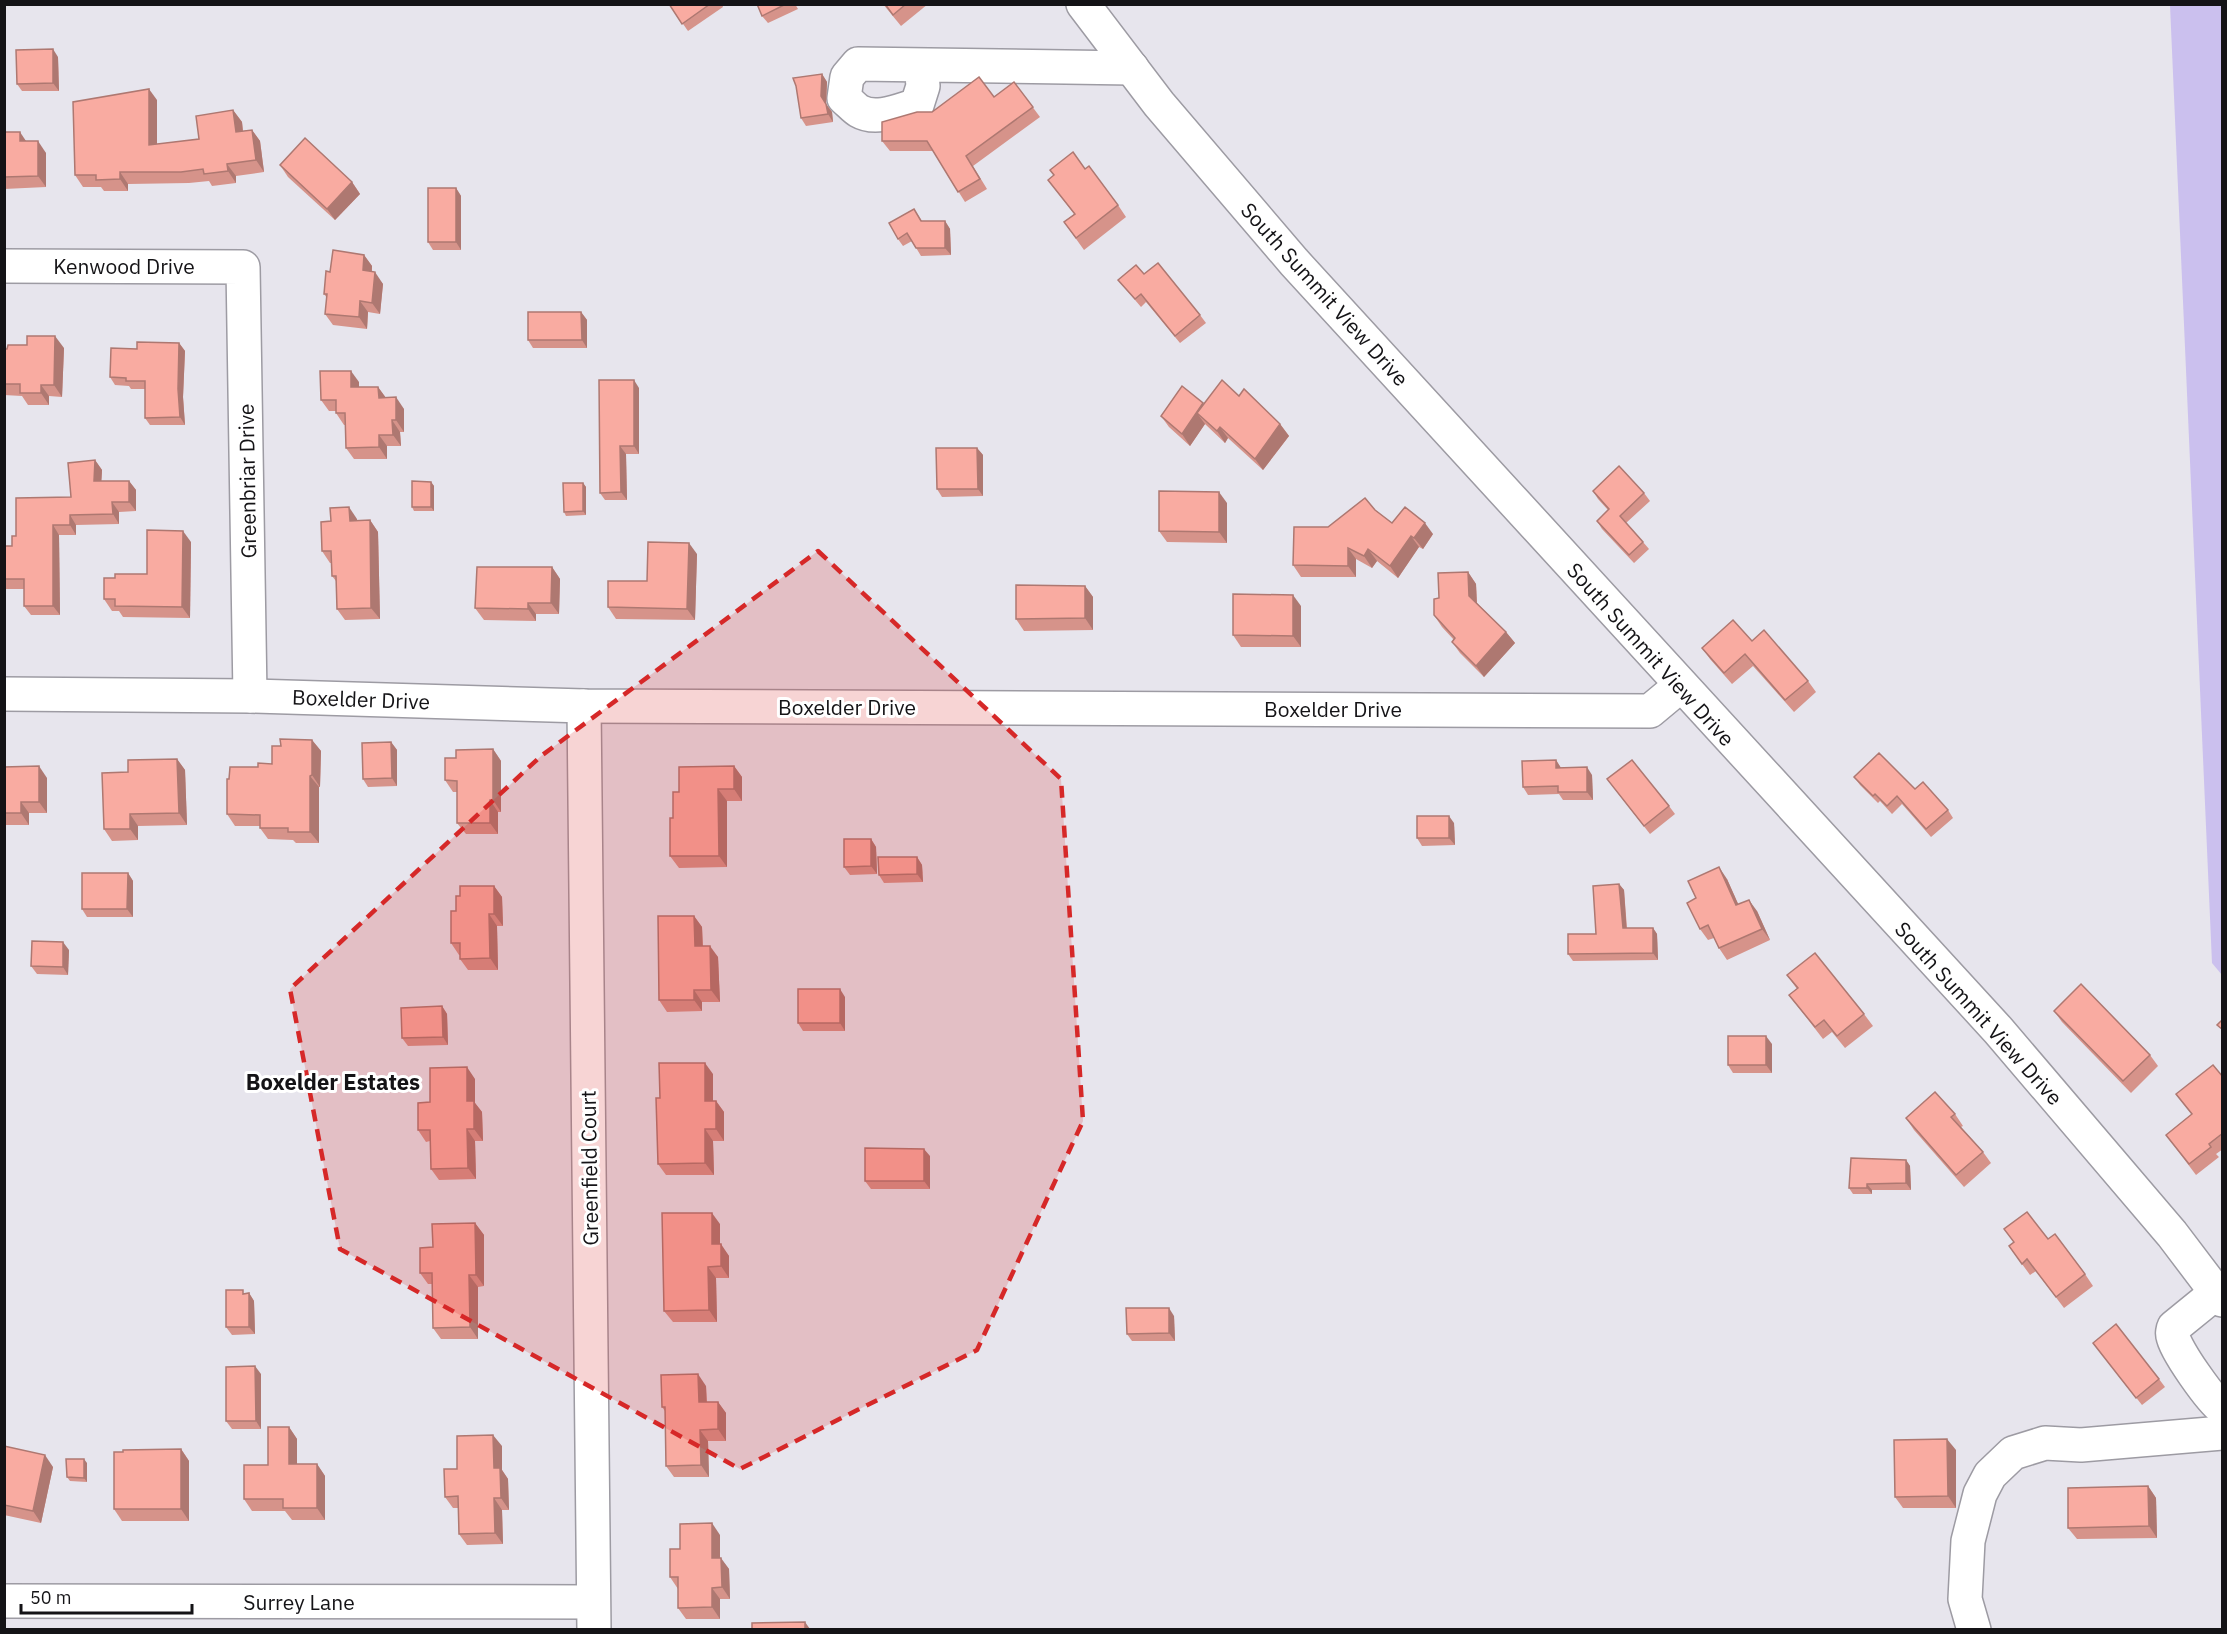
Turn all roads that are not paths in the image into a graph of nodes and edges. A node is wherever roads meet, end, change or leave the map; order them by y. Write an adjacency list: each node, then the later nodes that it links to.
1 (1083, 4): 3 (street, South Summit View Drive)
2 (921, 65): 3 (street)
3 (1132, 68): 6 (street, South Summit View Drive)
4 (4, 266): 5 (street, Kenwood Drive)
5 (243, 267): 8 (street, Greenbriar Drive)
6 (1680, 686): 9 (street, Boxelder Drive); 10 (street, South Summit View Drive)
7 (4, 694): 8 (street, Boxelder Drive)
8 (250, 696): 9 (street, Boxelder Drive)
9 (584, 706): 14 (street, Greenfield Court)
10 (2220, 1296): 11 (street)
11 (2223, 1408)
12 (2223, 1433): 15 (street)
13 (4, 1601): 14 (street, Surrey Lane)
14 (593, 1616)
15 (1974, 1629)

